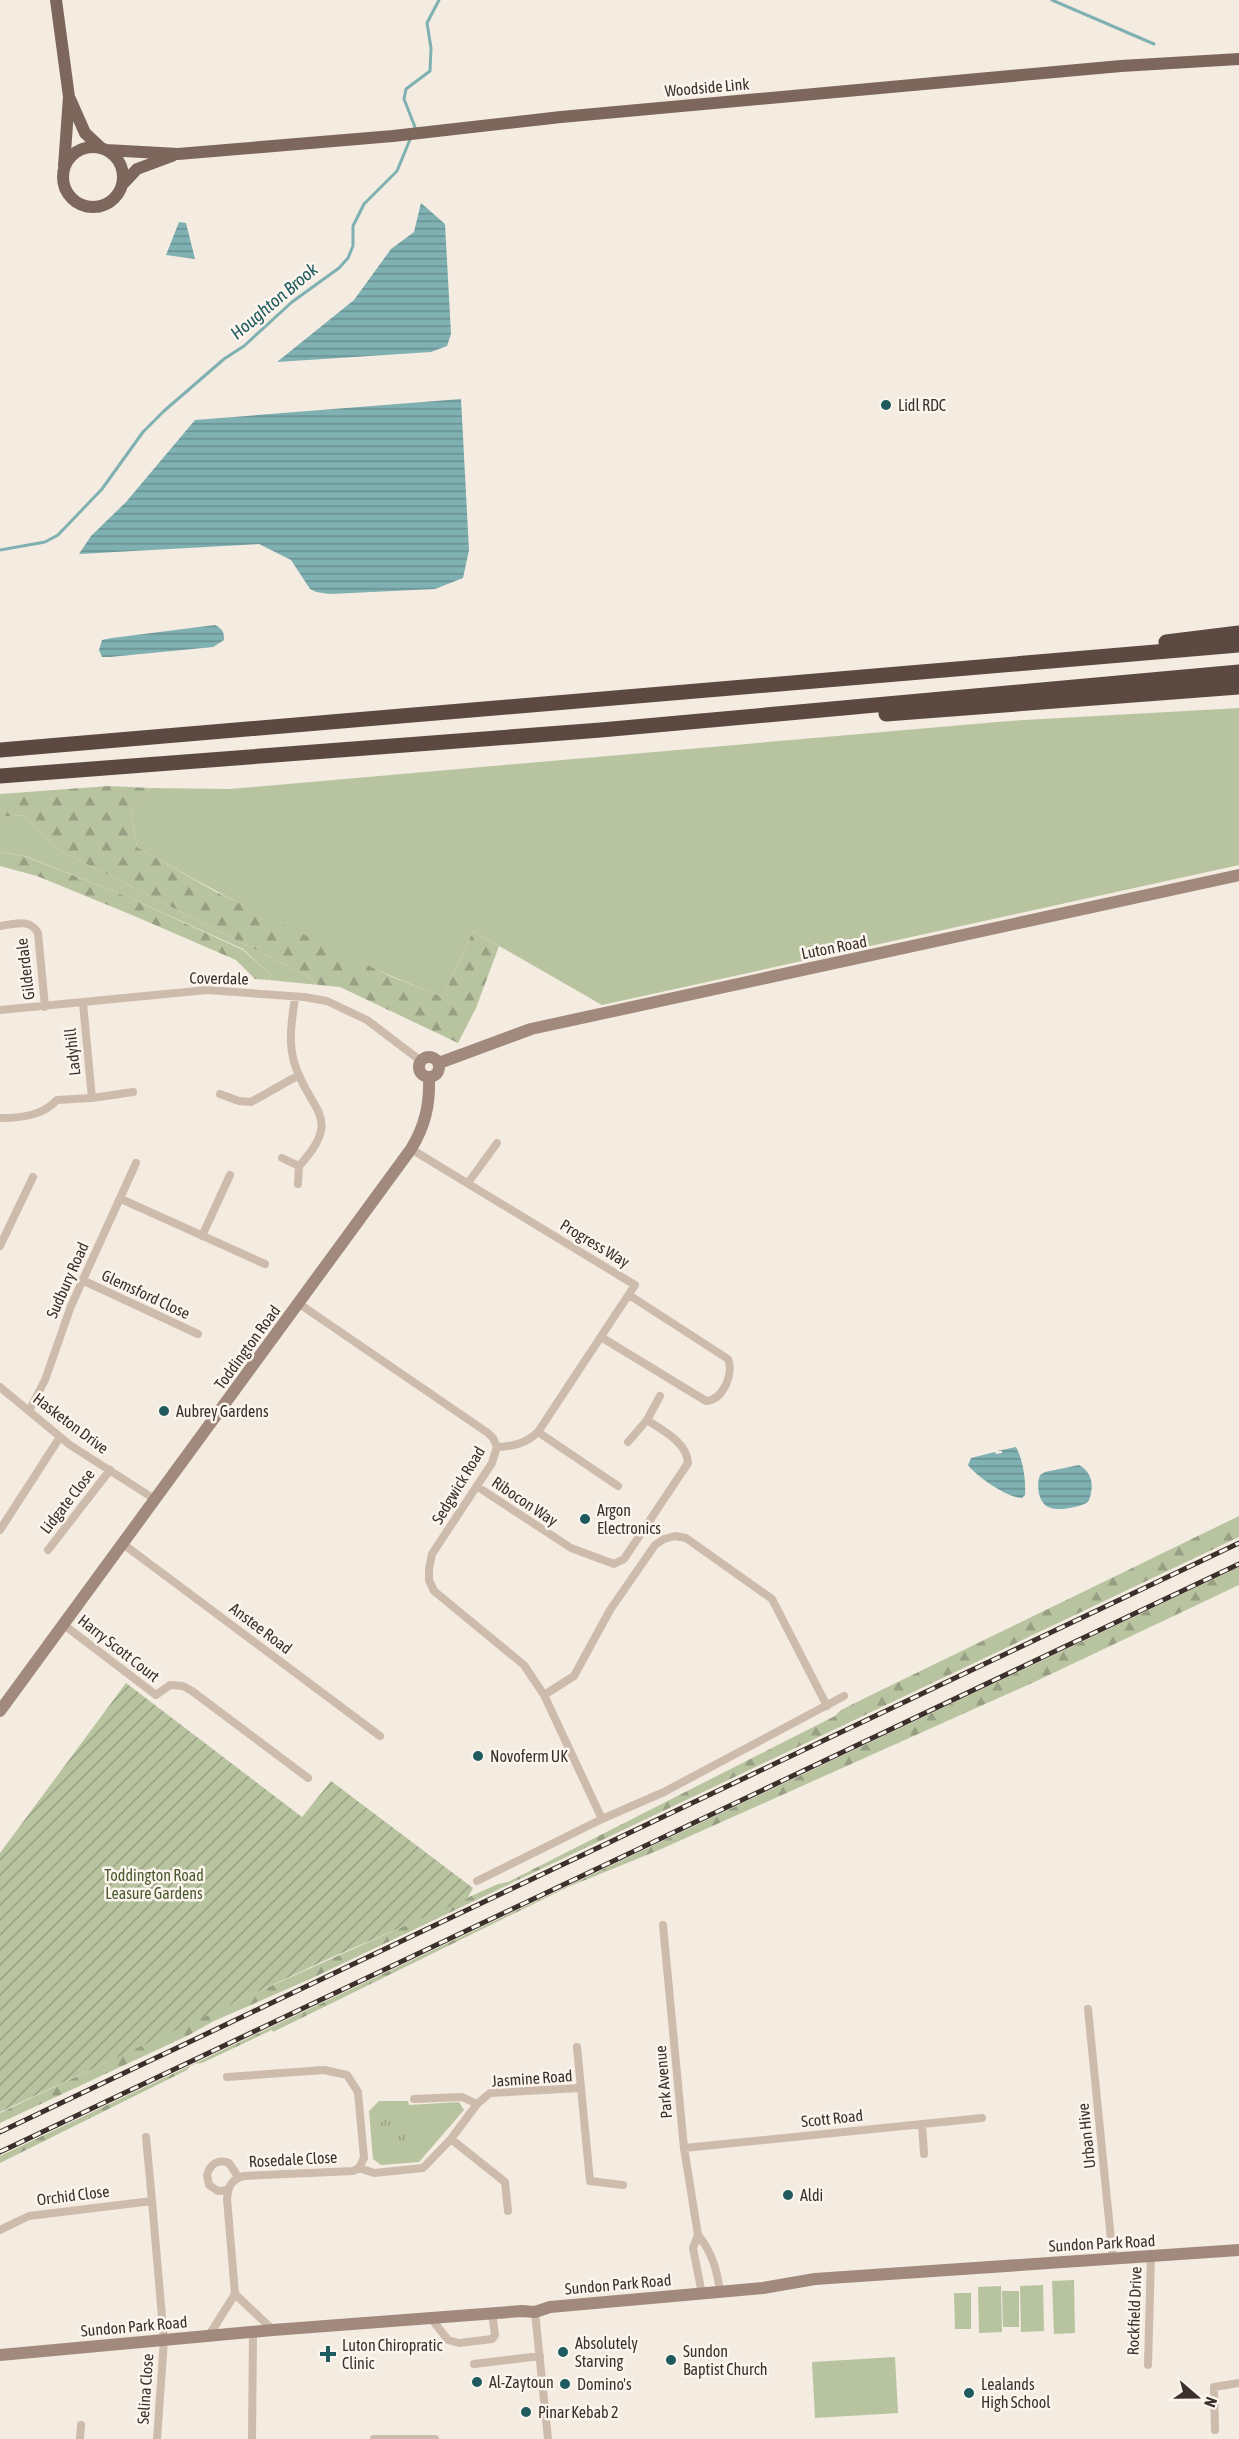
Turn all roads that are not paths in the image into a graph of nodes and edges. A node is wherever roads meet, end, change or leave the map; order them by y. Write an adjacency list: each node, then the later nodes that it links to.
1 (56, 0): 3 (main road)
2 (1239, 59): 5 (main road, Woodside Link)
3 (69, 97): 4 (main road); 6 (main road)
4 (104, 149): 5 (main road, Woodside Link); 6 (main road); 7 (main road)
5 (178, 154): 7 (main road, Woodside Link)
6 (64, 167): 7 (main road)
7 (122, 184)
8 (1239, 633): 10 (highway)
9 (1239, 645): 10 (highway)
10 (1017, 664): 14 (highway)
11 (1239, 672): 13 (highway)
12 (1239, 687): 13 (highway)
13 (601, 730): 15 (highway)
14 (0, 750)
15 (0, 776)
16 (1239, 875): 23 (main road, Luton Road)
17 (0, 926): 20 (street, Gilderdale)
18 (294, 997): 19 (street, Coverdale); 22 (street, Coverdale); 24 (street)
19 (83, 1003): 20 (street, Coverdale); 28 (street, Ladyhill)
20 (45, 1007): 21 (street, Coverdale)
21 (0, 1010)
22 (421, 1061): 23 (main road); 25 (main road)
23 (439, 1063): 25 (main road)
24 (299, 1075): 27 (street); 34 (street)
25 (429, 1077): 31 (main road, Toddington Road)
26 (133, 1092): 28 (street, Ladyhill)
27 (220, 1094)
28 (92, 1098): 29 (street, Ladyhill)
29 (0, 1118)
30 (497, 1143): 38 (street)
31 (411, 1149): 38 (street, Progress Way); 45 (main road, Toddington Road)
32 (282, 1158): 34 (street)
33 (136, 1163): 39 (street, Sudbury Road)
34 (299, 1166): 37 (street)
35 (230, 1174): 40 (street)
36 (33, 1177): 41 (street)
37 (297, 1184)
38 (468, 1184): 44 (street, Progress Way)
39 (121, 1199): 40 (street); 43 (street, Sudbury Road)
40 (202, 1236): 42 (street)
41 (0, 1246)
42 (265, 1264)
43 (82, 1280): 46 (street, Glemsford Close); 50 (street, Sudbury Road)
44 (629, 1295): 47 (street, Progress Way); 47 (street)
45 (298, 1304): 55 (street, Sedgwick Road); 59 (main road, Toddington Road)
46 (198, 1334)
47 (601, 1337): 52 (street, Progress Way)
48 (0, 1387): 50 (street, Hasketon Drive)
49 (660, 1396): 51 (street)
50 (29, 1411): 53 (street, Hasketon Drive)
51 (647, 1420): 54 (street); 57 (street, Ribocon Way)
52 (538, 1432): 55 (street, Progress Way); 58 (street)
53 (60, 1437): 56 (street, Hasketon Drive); 60 (street)
54 (628, 1442)
55 (497, 1447): 57 (street, Sedgwick Road)
56 (110, 1470): 59 (street, Hasketon Drive); 62 (street, Lidgate Close)
57 (478, 1486): 64 (street, Sedgwick Road)
58 (618, 1486)
59 (156, 1500): 61 (main road, Toddington Road)
60 (0, 1530)
61 (123, 1544): 63 (main road, Toddington Road); 68 (street, Anstee Road)
62 (48, 1550)
63 (63, 1624): 67 (main road, Toddington Road); 69 (street, Harry Scott Court)
64 (544, 1695): 66 (street); 70 (street, Sedgwick Road)
65 (844, 1696): 66 (street)
66 (827, 1706): 70 (street)
67 (0, 1711)
68 (380, 1736)
69 (308, 1778)
70 (602, 1819): 71 (street)
71 (477, 1881)
72 (663, 1925): 83 (street, Park Avenue)
73 (1088, 2009): 95 (street, Urban Hive)
74 (576, 2047): 76 (street)
75 (227, 2077): 85 (street, Rosedale Close)
76 (581, 2088): 78 (street, Jasmine Road); 87 (street, Jasmine Road)
77 (414, 2099): 78 (street)
78 (477, 2104): 82 (street, Jasmine Road)
79 (982, 2118): 80 (street, Scott Road)
80 (922, 2124): 83 (street, Scott Road); 84 (street)
81 (146, 2137): 89 (street)
82 (451, 2139): 85 (street, Jasmine Road); 90 (street)
83 (684, 2148): 92 (street, Park Avenue)
84 (924, 2154)
85 (359, 2168): 86 (street, Rosedale Close)
86 (238, 2177): 88 (street, Rosedale Close); 88 (street)
87 (623, 2185)
88 (228, 2190): 97 (street)
89 (152, 2201): 91 (street, Orchid Close); 105 (street)
90 (508, 2211)
91 (0, 2230)
92 (698, 2235): 96 (street, Park Avenue); 98 (street, Park Avenue)
93 (1239, 2250): 94 (main road, Sundon Park Road)
94 (1151, 2257): 95 (main road, Sundon Park Road); 109 (street, Rockfield Drive)
95 (1113, 2260): 96 (main road, Sundon Park Road)
96 (720, 2291): 98 (main road, Sundon Park Road)
97 (235, 2294): 102 (street); 104 (street)
98 (702, 2294): 100 (main road, Sundon Park Road)
99 (492, 2312): 100 (main road, Sundon Park Road); 101 (main road, Sundon Park Road); 101 (street)
100 (535, 2312): 107 (street)
101 (430, 2317): 102 (main road, Sundon Park Road)
102 (273, 2330): 103 (main road, Sundon Park Road)
103 (253, 2332): 104 (main road, Sundon Park Road); 116 (street)
104 (208, 2337): 105 (main road, Sundon Park Road)
105 (164, 2340): 106 (main road, Sundon Park Road); 115 (street, Selina Close)
106 (0, 2355)
107 (540, 2356): 108 (street); 118 (street)
108 (474, 2364)
109 (1148, 2365)
110 (1239, 2383): 112 (street)
111 (81, 2425): 114 (street)
112 (1215, 2430)
113 (432, 2438): 117 (street)
114 (80, 2439)
115 (157, 2439)
116 (252, 2439)
117 (374, 2439)
118 (548, 2439)

